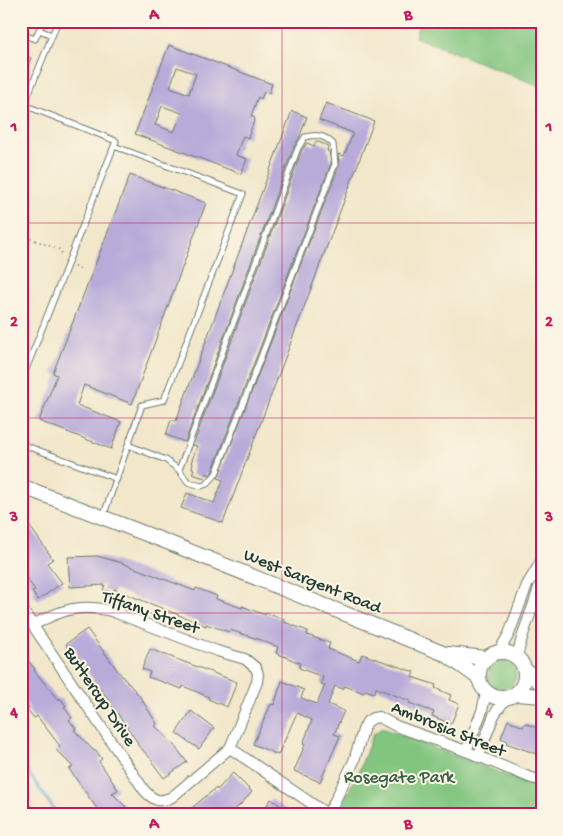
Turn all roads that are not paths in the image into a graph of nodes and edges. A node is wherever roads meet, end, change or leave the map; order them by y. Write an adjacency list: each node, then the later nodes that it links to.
1 (43, 21): 3 (lane)
2 (58, 21): 5 (lane)
3 (39, 30): 4 (lane); 5 (lane)
4 (21, 34)
5 (52, 35): 6 (lane)
6 (24, 105): 7 (lane); 8 (lane)
7 (21, 112)
8 (114, 146): 9 (lane); 11 (lane)
9 (25, 372)
10 (21, 444): 13 (lane)
11 (128, 445): 12 (lane); 13 (lane)
12 (179, 470): 12 (lane)
13 (116, 479): 15 (lane)
14 (21, 486): 15 (street, West Sargent Road)
15 (103, 517): 20 (street, West Sargent Road)
16 (542, 560): 21 (street)
17 (542, 574): 22 (street)
18 (21, 608): 19 (street, Buttercup Drive)
19 (33, 625): 29 (street, Buttercup Drive); 29 (street, Tiffany Street)
20 (445, 654): 21 (street, West Sargent Road); 24 (street, West Sargent Road)
21 (492, 655): 22 (street); 24 (street)
22 (517, 658): 23 (street)
23 (525, 670): 25 (street); 27 (street)
24 (479, 678): 26 (street)
25 (542, 684)
26 (486, 692): 27 (street); 30 (street)
27 (511, 696): 28 (street); 31 (street)
28 (542, 696)
29 (230, 748): 33 (street)
30 (466, 751): 31 (street, Ambrosia Street); 33 (street, Ambrosia Street)
31 (478, 757): 32 (street, Ambrosia Street)
32 (542, 780)
33 (326, 814)

